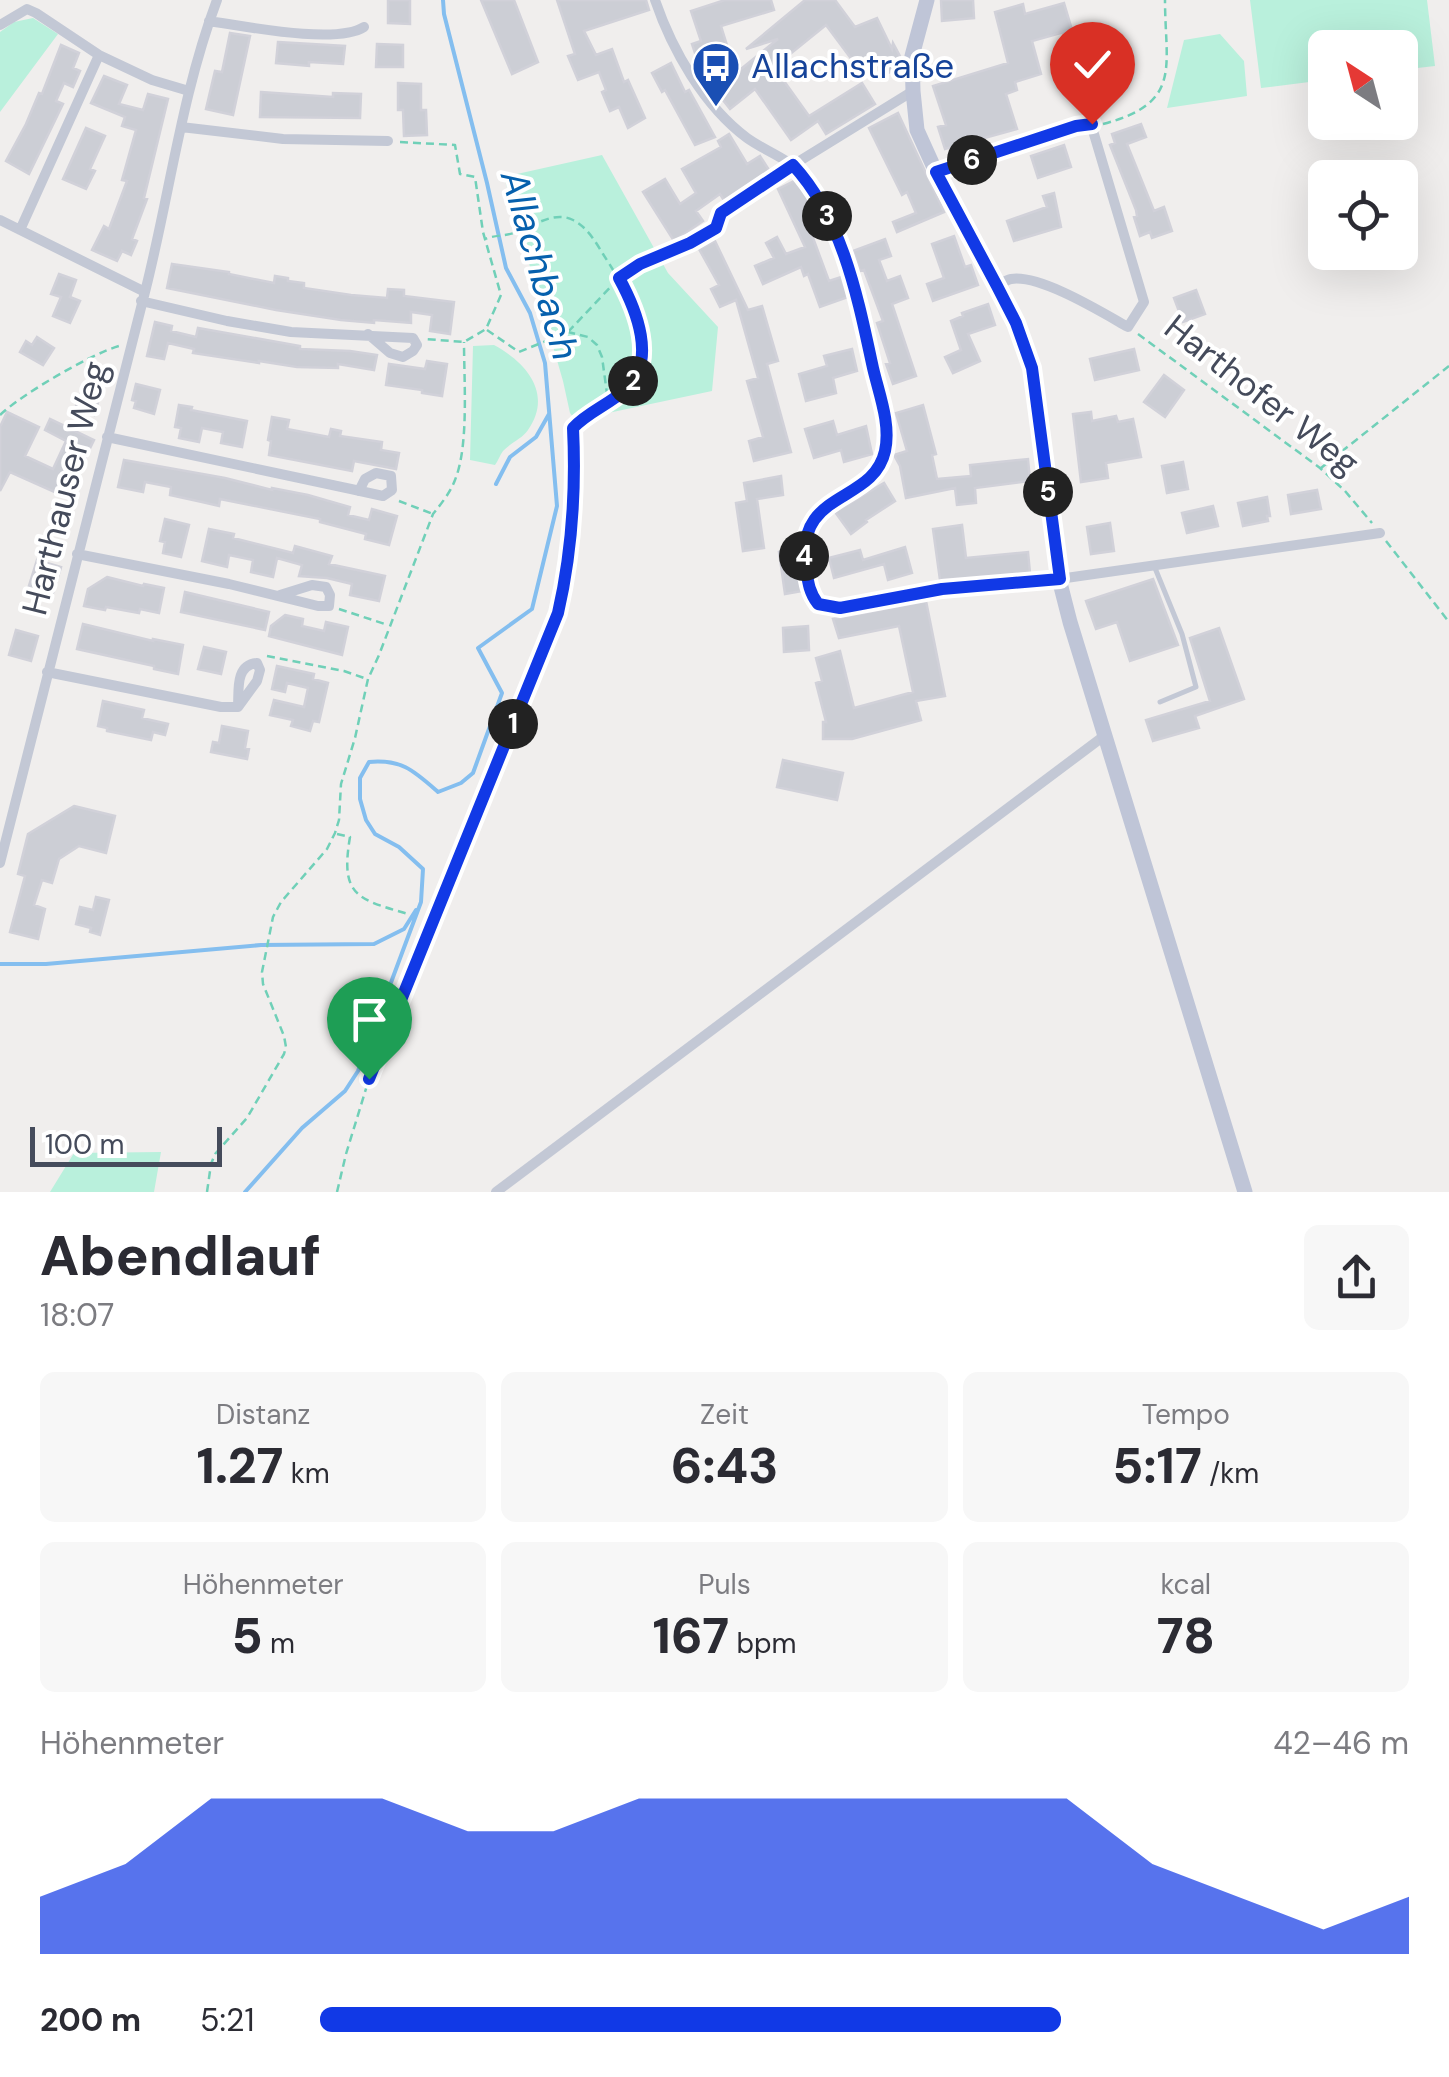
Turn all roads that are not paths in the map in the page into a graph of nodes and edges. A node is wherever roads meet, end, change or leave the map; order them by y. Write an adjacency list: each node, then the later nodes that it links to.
1 (217, 0): 4 (street, Harthauser Weg)
2 (656, 0): 12 (street)
3 (927, 0): 9 (street)
4 (209, 21): 6 (street); 8 (street, Harthauser Weg)
5 (0, 25): 7 (street)
6 (364, 27)
7 (98, 55): 8 (street); 16 (street)
8 (189, 91): 10 (street, Harthauser Weg)
9 (912, 91): 12 (street); 13 (street)
10 (181, 127): 11 (street); 18 (street, Harthauser Weg)
11 (388, 141)
12 (793, 165): 14 (lane); 25 (street)
13 (936, 172): 17 (street); 17 (street, Harthofer Weg)
14 (721, 213)
15 (0, 220): 16 (street)
16 (20, 230): 18 (street)
17 (997, 286): 25 (street)
18 (143, 296): 19 (street); 20 (street, Harthauser Weg)
19 (368, 334): 19 (street)
20 (107, 436): 21 (street); 23 (street, Harthauser Weg)
21 (359, 491): 21 (street)
22 (1380, 534): 24 (street)
23 (77, 554): 26 (street); 28 (street, Harthauser Weg)
24 (1154, 565): 25 (street); 29 (lane)
25 (1060, 579): 30 (street)
26 (280, 595): 26 (street)
27 (256, 663): 28 (street)
28 (48, 672): 31 (street, Harthauser Weg)
29 (1160, 702)
30 (1104, 736): 32 (street); 33 (street)
31 (0, 863)
32 (496, 1192)
33 (1246, 1192)

